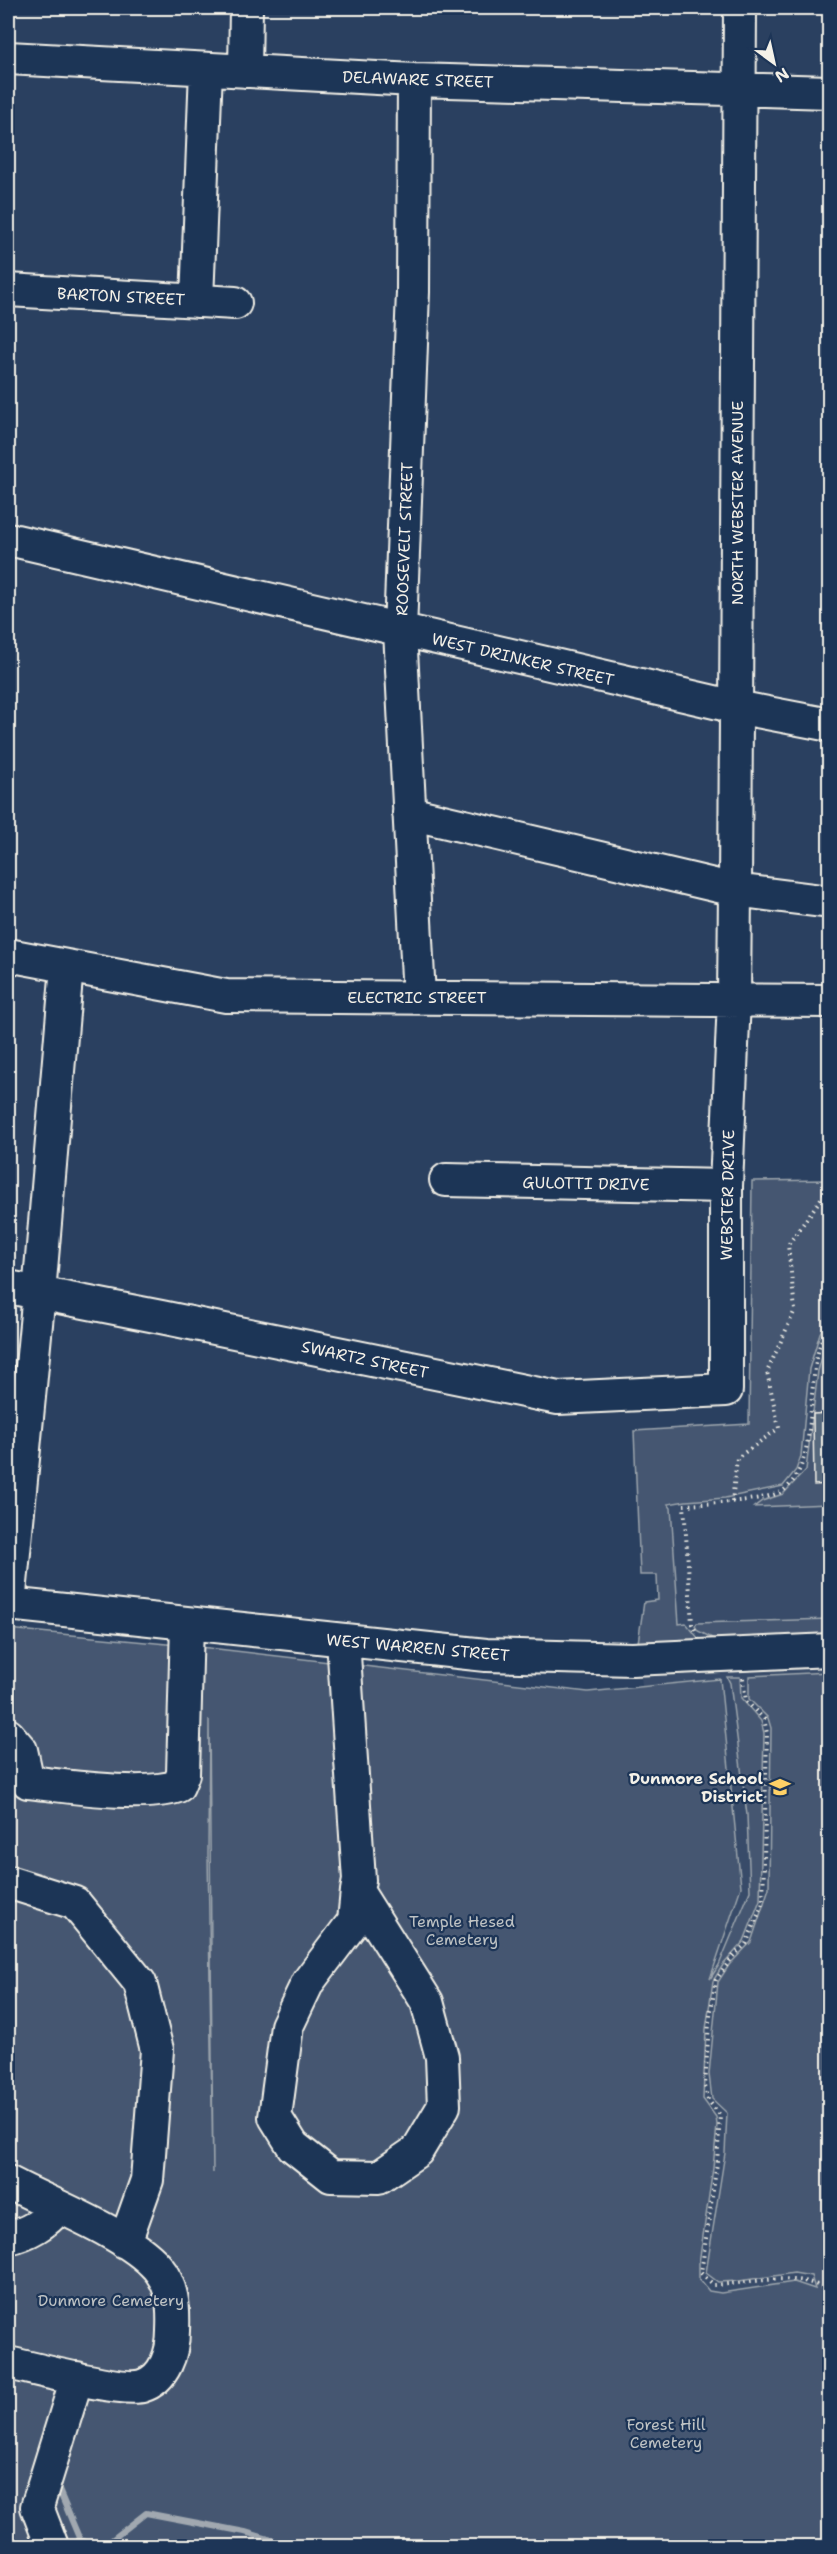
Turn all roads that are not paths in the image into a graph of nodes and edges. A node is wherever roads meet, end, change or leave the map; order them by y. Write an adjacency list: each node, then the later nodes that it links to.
1 (246, 8): 5 (street)
2 (740, 8): 7 (street, NORTH WEBSTER AVENUE)
3 (8, 58): 4 (street, DELAWARE STREET)
4 (206, 69): 5 (street, DELAWARE STREET); 10 (street)
5 (245, 71): 6 (street, DELAWARE STREET)
6 (414, 80): 7 (street, DELAWARE STREET); 13 (street, ROOSEVELT STREET)
7 (740, 91): 8 (street, DELAWARE STREET); 14 (street, NORTH WEBSTER AVENUE)
8 (830, 92)
9 (8, 290): 10 (street, BARTON STREET)
10 (197, 301): 11 (street, BARTON STREET)
11 (236, 303)
12 (8, 539): 13 (street, WEST DRINKER STREET)
13 (400, 631): 14 (street, WEST DRINKER STREET); 16 (street, ROOSEVELT STREET)
14 (736, 707): 15 (street, WEST DRINKER STREET); 17 (street, NORTH WEBSTER AVENUE)
15 (830, 725)
16 (409, 813): 17 (street); 21 (street, ROOSEVELT STREET)
17 (735, 890): 18 (street); 22 (street, NORTH WEBSTER AVENUE)
18 (830, 902)
19 (8, 955): 20 (street, ELECTRIC STREET)
20 (67, 966): 21 (street, ELECTRIC STREET); 27 (street)
21 (419, 997): 22 (street, ELECTRIC STREET)
22 (734, 999): 23 (street, ELECTRIC STREET); 25 (street, WEBSTER DRIVE)
23 (830, 1001)
24 (446, 1180): 25 (street, GULOTTI DRIVE)
25 (726, 1186): 28 (street, WEBSTER DRIVE)
26 (8, 1287): 27 (street, SWARTZ STREET)
27 (39, 1293): 28 (street, SWARTZ STREET); 29 (street)
28 (726, 1390)
29 (8, 1604): 30 (street, WEST WARREN STREET)
30 (187, 1623): 31 (street, WEST WARREN STREET); 33 (street)
31 (343, 1640): 32 (street, WEST WARREN STREET); 35 (street)
32 (830, 1650)
33 (8, 1735)
34 (8, 1882): 39 (street)
35 (357, 1891): 35 (street)
36 (8, 2182): 37 (street)
37 (58, 2208): 38 (street); 39 (street)
38 (8, 2238)
39 (125, 2242): 41 (street)
40 (8, 2363): 41 (street)
41 (77, 2378): 42 (street)
42 (52, 2547)

